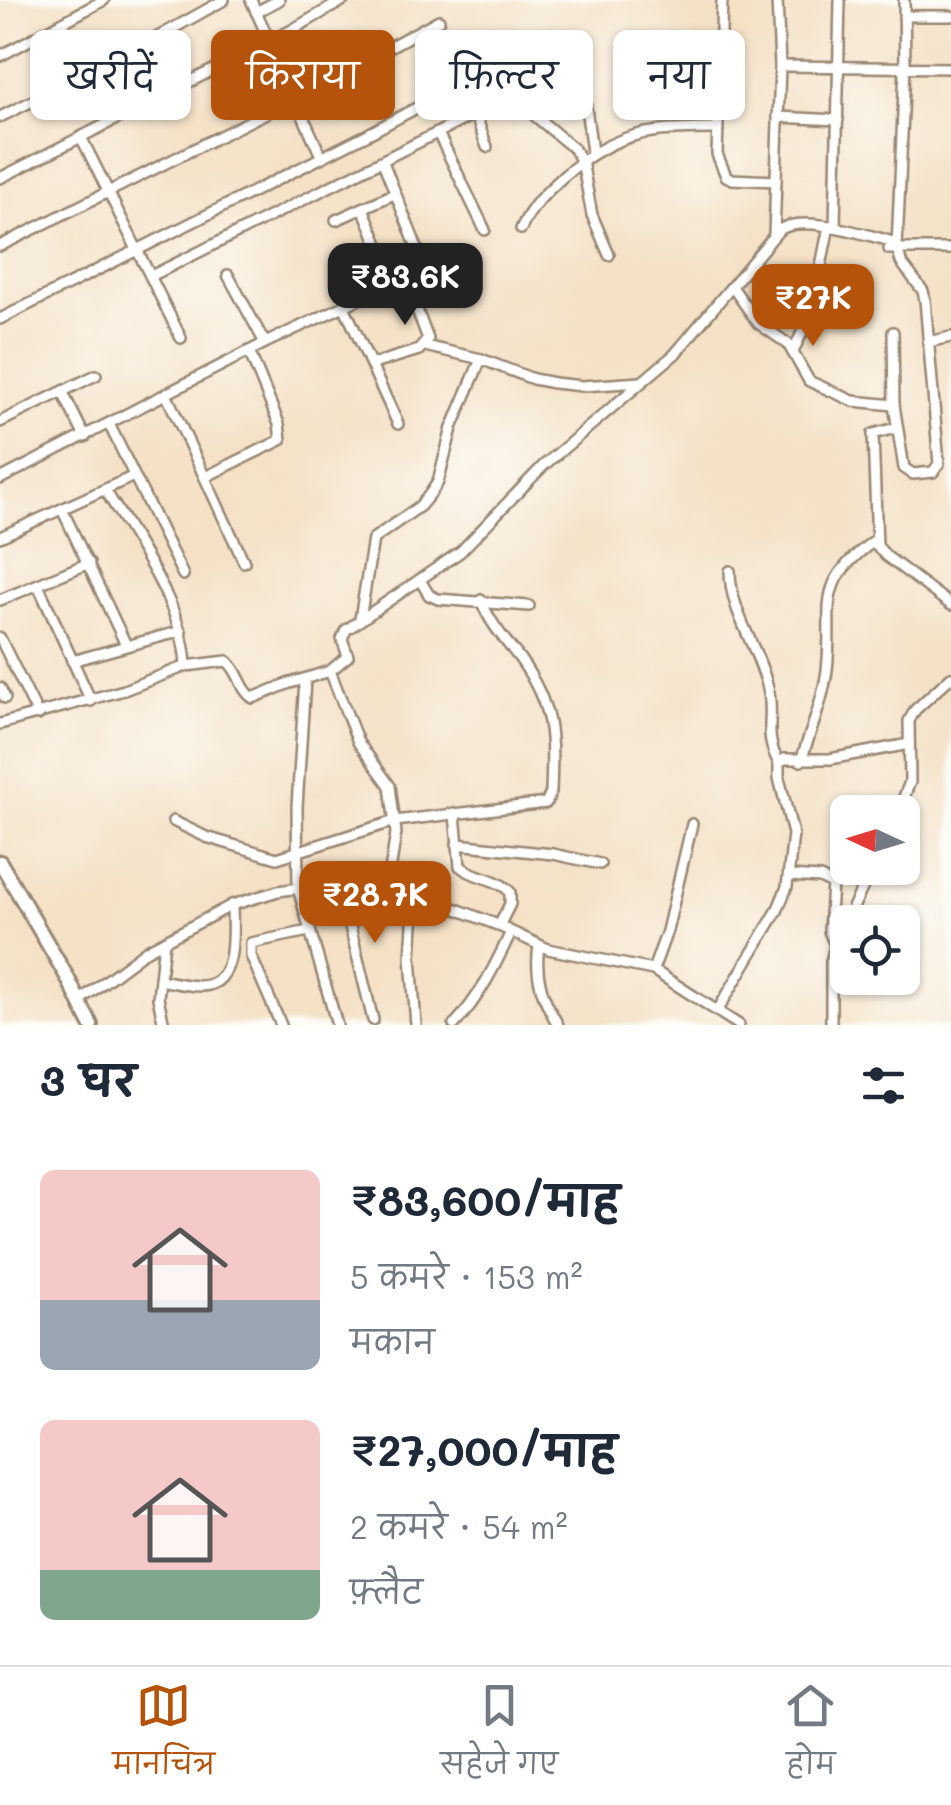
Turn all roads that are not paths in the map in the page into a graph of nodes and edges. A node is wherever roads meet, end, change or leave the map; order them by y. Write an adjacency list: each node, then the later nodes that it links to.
1 (104, 0): 18 (street)
2 (224, 0): 25 (street)
3 (251, 0): 11 (street)
4 (280, 0): 11 (street)
5 (344, 0): 16 (street)
6 (713, 0): 7 (street)
7 (722, 0): 34 (street)
8 (777, 0): 19 (street)
9 (840, 0): 20 (street)
10 (904, 0): 12 (street)
11 (256, 12): 15 (street)
12 (904, 16): 13 (street); 21 (street)
13 (951, 16)
14 (439, 20): 17 (street)
15 (264, 30)
16 (287, 30)
17 (395, 44)
18 (0, 56)
19 (780, 66): 20 (street); 26 (street)
20 (840, 66): 21 (street); 33 (street)
21 (905, 67): 22 (street); 53 (street)
22 (951, 68)
23 (211, 70): 36 (street)
24 (415, 106): 39 (street)
25 (0, 117)
26 (778, 117): 33 (street); 43 (street)
27 (251, 120): 44 (street)
28 (304, 120): 39 (street)
29 (463, 120): 35 (street)
30 (477, 120): 37 (street)
31 (543, 120): 40 (street)
32 (588, 120): 38 (street)
33 (838, 120): 48 (street)
34 (718, 129): 38 (street); 43 (street)
35 (438, 133): 41 (street); 50 (street)
36 (81, 137): 42 (street); 44 (street)
37 (487, 147)
38 (592, 152): 40 (street)
39 (321, 156): 54 (street)
40 (582, 161): 49 (street); 56 (street)
41 (383, 162): 45 (street); 58 (street)
42 (0, 178)
43 (776, 181): 51 (street)
44 (106, 191): 52 (street); 54 (street)
45 (394, 194): 46 (street); 59 (street)
46 (363, 208): 47 (street); 60 (street)
47 (336, 220)
48 (832, 227): 51 (street); 53 (street); 71 (street)
49 (521, 229)
50 (485, 230)
51 (774, 237): 61 (street)
52 (0, 246)
53 (893, 248): 55 (street); 67 (street)
54 (137, 250): 58 (street); 63 (street)
55 (951, 250)
56 (609, 255)
57 (228, 275): 68 (street)
58 (151, 276): 66 (street)
59 (405, 278): 60 (street); 69 (street)
60 (394, 282): 62 (street)
61 (734, 288): 71 (street); 75 (street)
62 (344, 306): 68 (street); 73 (street)
63 (0, 318)
64 (894, 332): 78 (street)
65 (951, 337): 67 (street)
66 (181, 338)
67 (928, 342): 83 (street)
68 (265, 343): 70 (street)
69 (425, 346): 72 (street); 73 (street)
70 (249, 352): 77 (street); 87 (street)
71 (794, 352): 78 (street)
72 (480, 359): 75 (street); 103 (street)
73 (373, 364): 81 (street)
74 (96, 375): 76 (street)
75 (641, 382): 97 (street)
76 (63, 393): 79 (street); 85 (street)
77 (167, 396): 80 (street); 87 (street)
78 (894, 405): 82 (street)
79 (0, 422)
80 (109, 424): 85 (street); 86 (street)
81 (398, 424)
82 (896, 428): 83 (street); 92 (street)
83 (936, 428): 84 (street)
84 (951, 428)
85 (85, 437): 88 (street)
86 (134, 476): 89 (street); 96 (street)
87 (205, 477): 93 (street)
88 (0, 480)
89 (105, 490): 90 (street); 104 (street)
90 (62, 509): 91 (street); 94 (street)
91 (0, 538)
92 (875, 540): 101 (street); 116 (street)
93 (244, 562)
94 (88, 563): 98 (street); 106 (street)
95 (730, 571): 117 (street)
96 (182, 576)
97 (420, 580): 100 (street); 103 (street)
98 (38, 584): 99 (street); 107 (street)
99 (0, 600)
100 (482, 600): 102 (street); 119 (street)
101 (951, 604)
102 (529, 606)
103 (360, 620): 109 (street)
104 (180, 631): 106 (street); 108 (street)
105 (0, 638): 113 (street)
106 (126, 644): 107 (street)
107 (72, 661): 112 (street)
108 (186, 666): 111 (street); 112 (street)
109 (330, 672): 111 (street); 121 (street)
110 (951, 676): 115 (street)
111 (305, 680): 124 (street)
112 (90, 701): 113 (street)
113 (38, 715): 114 (street)
114 (0, 724)
115 (909, 744): 116 (street); 118 (street)
116 (801, 761): 117 (street)
117 (779, 763): 127 (street)
118 (905, 795)
119 (455, 815): 121 (street); 123 (street)
120 (174, 821): 124 (street)
121 (395, 821): 124 (street); 129 (street)
122 (692, 824): 139 (street)
123 (457, 844): 126 (street); 134 (street)
124 (296, 854): 130 (street)
125 (0, 862): 142 (street)
126 (600, 864)
127 (789, 876): 133 (street); 143 (street)
128 (338, 882): 129 (street); 130 (street); 144 (street)
129 (388, 884): 131 (street)
130 (298, 888): 132 (street); 135 (street)
131 (415, 893): 134 (street); 150 (street)
132 (232, 905): 137 (street); 140 (street)
133 (831, 905)
134 (499, 926): 136 (street)
135 (309, 931): 145 (street); 148 (street)
136 (511, 932): 138 (street); 151 (street)
137 (164, 941): 140 (street); 142 (street)
138 (539, 946): 139 (street); 152 (street)
139 (654, 970): 143 (street)
140 (160, 980): 147 (street)
141 (831, 995): 154 (street)
142 (79, 1001): 146 (street)
143 (721, 1017): 153 (street)
144 (373, 1020)
145 (337, 1023): 149 (street)
146 (91, 1025)
147 (164, 1025)
148 (281, 1025)
149 (324, 1025)
150 (416, 1025)
151 (454, 1025)
152 (558, 1025)
153 (739, 1025)
154 (831, 1025)

